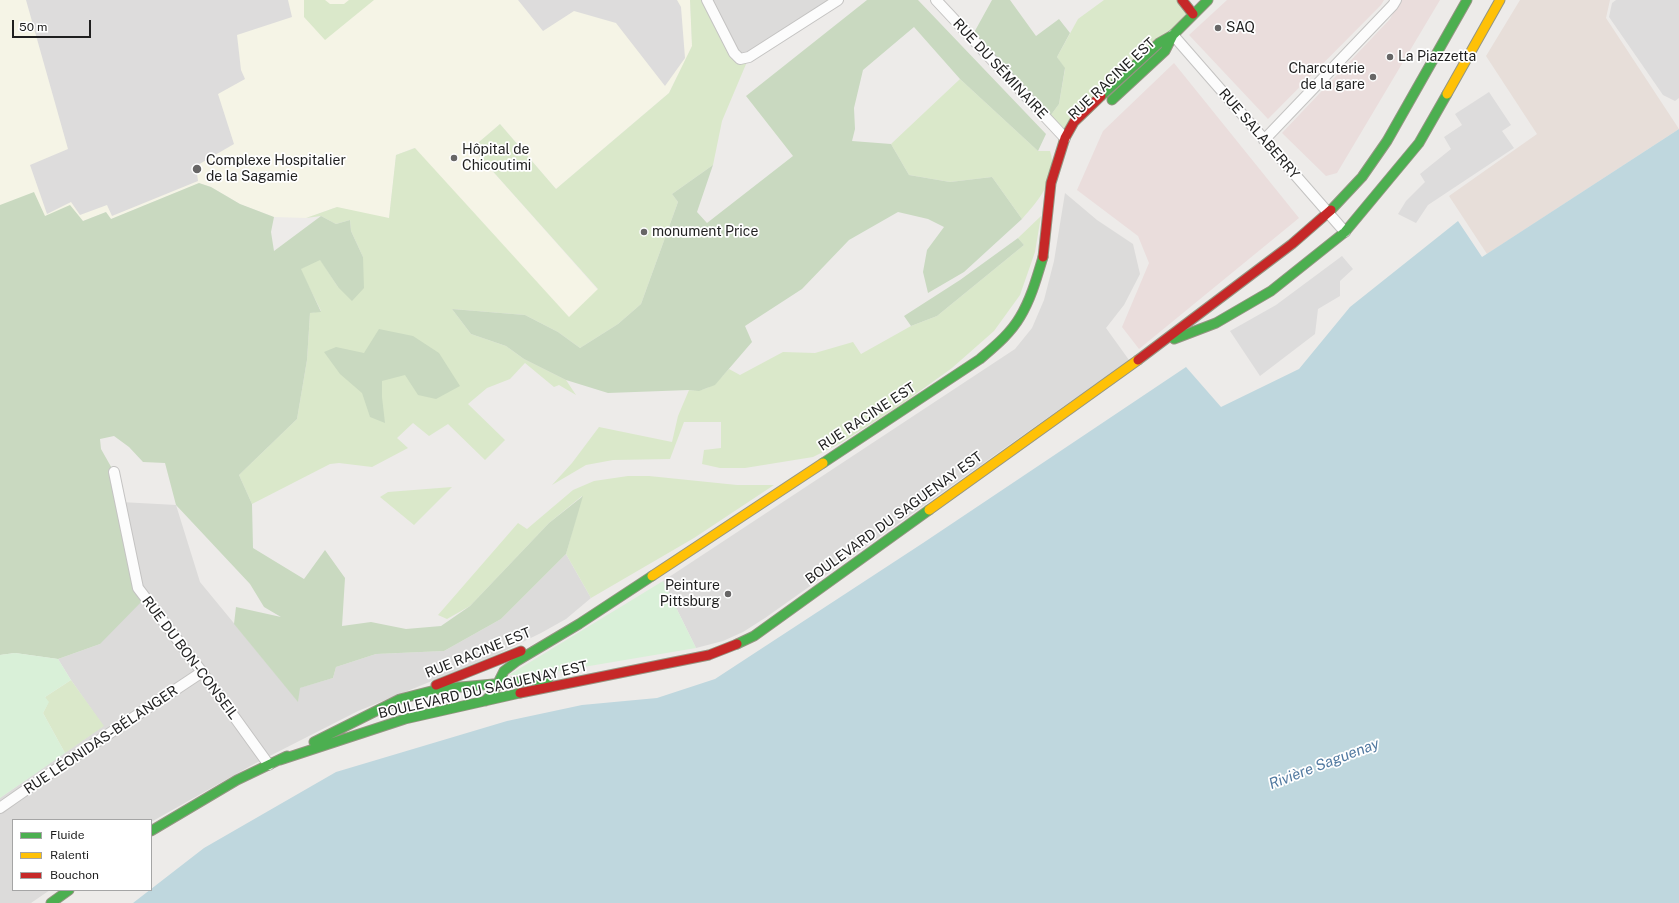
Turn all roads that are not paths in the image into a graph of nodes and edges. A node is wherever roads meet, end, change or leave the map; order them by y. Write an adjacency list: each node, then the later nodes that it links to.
1 (707, 0): 2 (street)
2 (838, 0)
3 (936, 0): 13 (street, RUE DU SÉMINAIRE)
4 (1182, 0): 9 (main road)
5 (1208, 0): 9 (main road, RUE RACINE EST)
6 (1396, 0): 14 (street)
7 (1467, 0): 15 (main road, BOULEVARD DU SAGUENAY EST)
8 (1500, 0): 16 (main road, BOULEVARD DU SAGUENAY EST)
9 (1194, 14): 10 (main road, RUE RACINE EST)
10 (1173, 36): 11 (main road, RUE RACINE EST); 13 (main road, RUE RACINE EST); 14 (street, RUE SALABERRY)
11 (1106, 105)
12 (1083, 127): 13 (main road, RUE RACINE EST)
13 (1065, 138): 19 (main road, RUE RACINE EST)
14 (1264, 140): 15 (street, RUE SALABERRY)
15 (1328, 213): 16 (street, RUE SALABERRY); 17 (main road, BOULEVARD DU SAGUENAY EST)
16 (1345, 232): 17 (main road, BOULEVARD DU SAGUENAY EST)
17 (1160, 344): 21 (main road, BOULEVARD DU SAGUENAY EST)
18 (114, 472): 20 (street, RUE DU BON-CONSEIL)
19 (565, 632): 22 (main road, RUE RACINE EST); 23 (main road, RUE RACINE EST)
20 (202, 672): 26 (street, RUE DU BON-CONSEIL); 27 (street, RUE LÉONIDAS-BÉLANGER)
21 (624, 672): 22 (main road, BOULEVARD DU SAGUENAY EST); 24 (main road, BOULEVARD DU SAGUENAY EST)
22 (497, 684): 23 (main road, BOULEVARD DU SAGUENAY EST); 24 (main road, RUE RACINE EST)
23 (400, 699): 25 (main road, BOULEVARD DU SAGUENAY EST)
24 (485, 701): 25 (main road, BOULEVARD DU SAGUENAY EST)
25 (280, 760): 26 (main road, BOULEVARD DU SAGUENAY EST)
26 (269, 765): 28 (main road, BOULEVARD DU SAGUENAY EST)
27 (0, 808)
28 (152, 830)
29 (68, 891): 30 (main road)
30 (51, 903)

